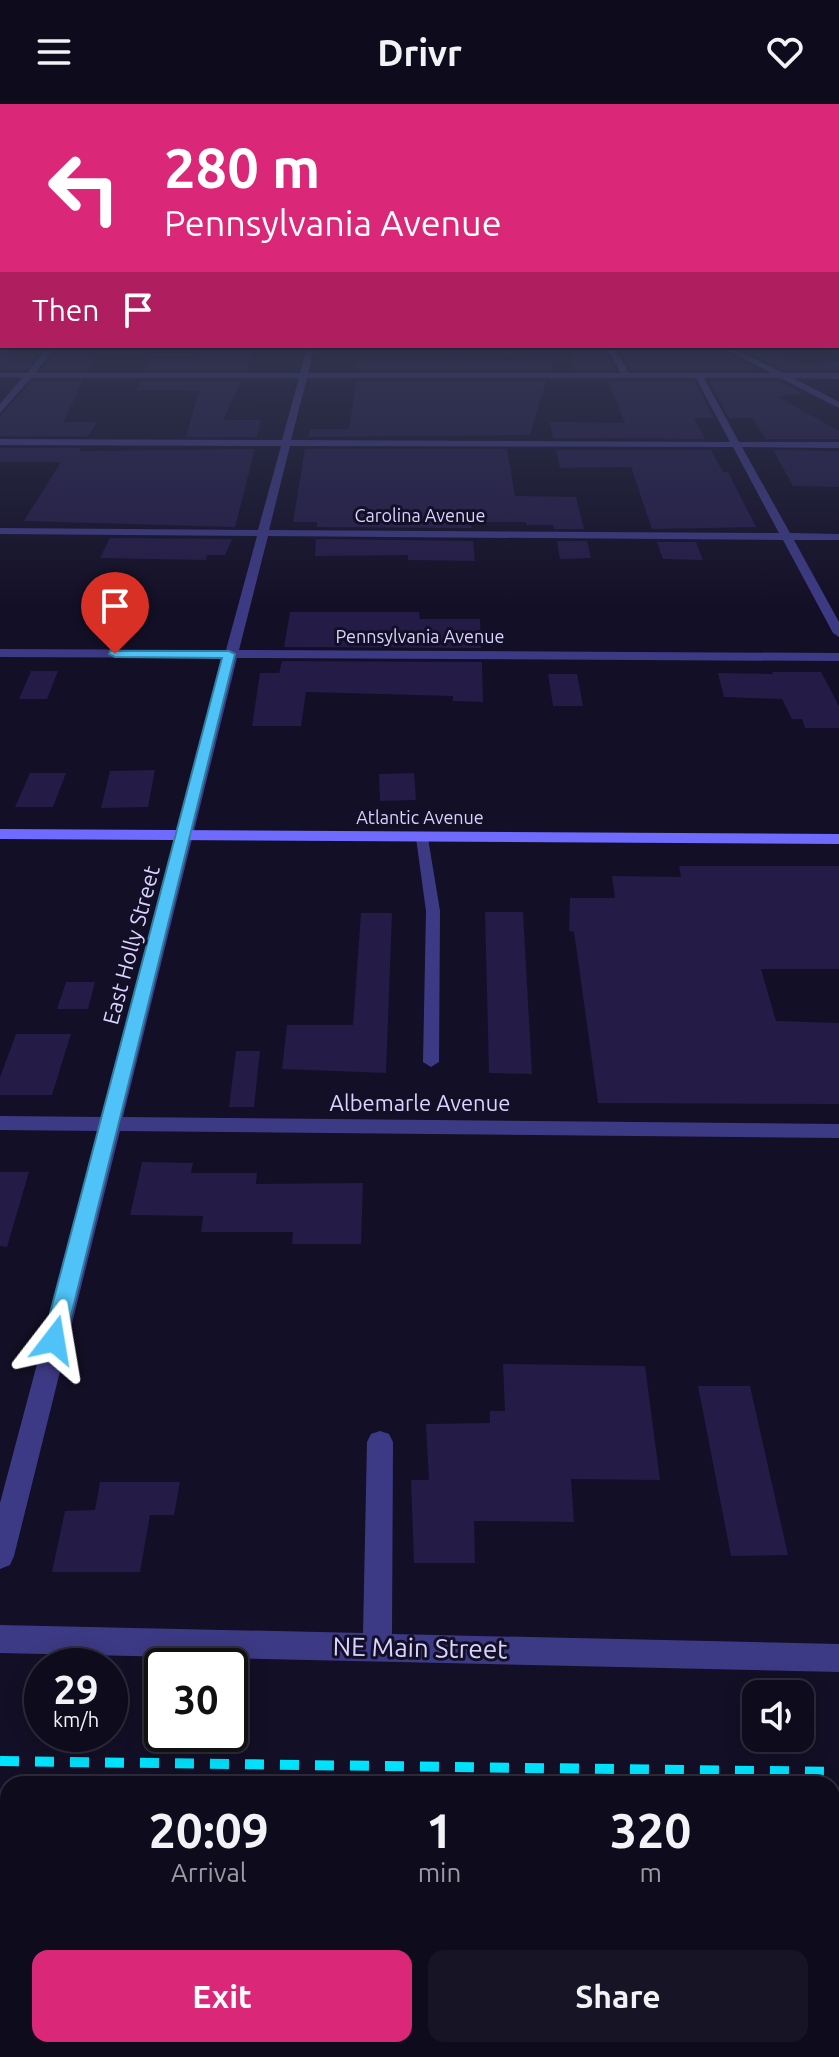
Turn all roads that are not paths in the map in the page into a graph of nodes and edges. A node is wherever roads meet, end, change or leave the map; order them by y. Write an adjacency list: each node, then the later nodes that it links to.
1 (290, 425): 4 (street, East Holly Street)
2 (726, 425): 6 (street)
3 (0, 442): 4 (street)
4 (285, 443): 6 (street); 8 (street, East Holly Street)
5 (839, 445): 6 (street)
6 (737, 446): 9 (street)
7 (0, 531): 8 (street, Carolina Avenue)
8 (263, 533): 9 (street, Carolina Avenue); 13 (street, East Holly Street)
9 (787, 536): 10 (street, Carolina Avenue); 11 (street)
10 (839, 537)
11 (839, 633)
12 (0, 653): 13 (street, Pennsylvania Avenue)
13 (229, 654): 14 (street, Pennsylvania Avenue); 16 (street, East Holly Street)
14 (839, 657)
15 (0, 834): 16 (main road, Atlantic Avenue)
16 (184, 836): 17 (main road, Atlantic Avenue); 21 (street, East Holly Street)
17 (422, 838): 18 (main road, Atlantic Avenue); 19 (lane)
18 (839, 839)
19 (431, 1062)
20 (0, 1123): 21 (street, Albemarle Avenue)
21 (109, 1124): 22 (street, Albemarle Avenue); 24 (street, East Holly Street)
22 (839, 1131)
23 (380, 1442): 26 (street)
24 (0, 1556)
25 (0, 1639): 26 (street, NE Main Street)
26 (377, 1646): 27 (street, NE Main Street)
27 (839, 1658)

